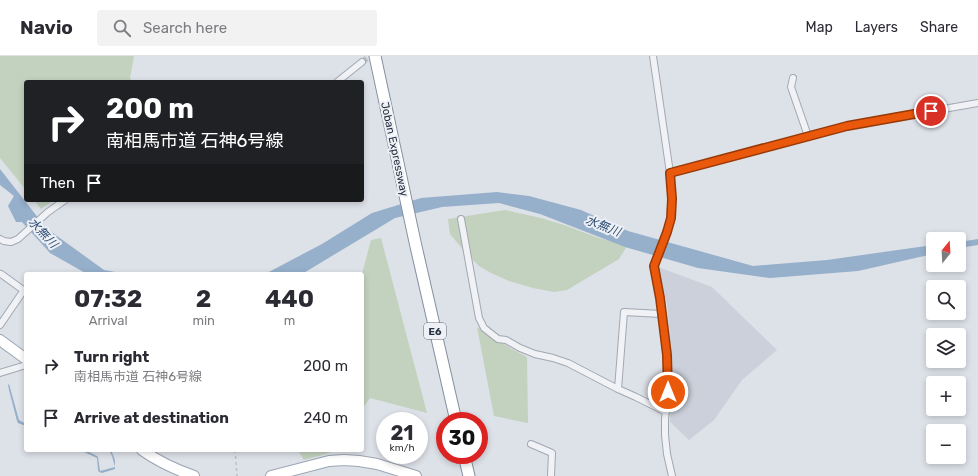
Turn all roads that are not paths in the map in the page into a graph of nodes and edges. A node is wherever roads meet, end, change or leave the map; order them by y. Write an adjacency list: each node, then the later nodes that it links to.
1 (375, 56): 12 (highway, Joban Expressway / E6)
2 (653, 56): 8 (street)
3 (362, 62): 5 (street)
4 (793, 78): 7 (street)
5 (340, 80)
6 (978, 103): 7 (street)
7 (808, 136): 8 (street)
8 (670, 173): 16 (street)
9 (62, 202): 11 (street)
10 (461, 219): 22 (street)
11 (0, 239)
12 (415, 242): 23 (highway, Joban Expressway / E6); 24 (highway, Joban Expressway / E6)
13 (1, 274): 14 (street)
14 (24, 290)
15 (24, 292): 17 (street)
16 (661, 314): 22 (street); 25 (street)
17 (0, 325)
18 (0, 340): 19 (main road)
19 (24, 358)
20 (24, 366): 21 (street)
21 (0, 373)
22 (618, 389): 25 (street)
23 (449, 412)
24 (454, 412)
25 (666, 412): 36 (street)
26 (531, 444): 35 (street)
27 (145, 452): 30 (main road)
28 (460, 464): 33 (highway)
29 (466, 464): 34 (highway)
30 (194, 476)
31 (271, 476): 32 (main road)
32 (416, 476)
33 (462, 476)
34 (468, 476)
35 (550, 476)
36 (672, 476)

